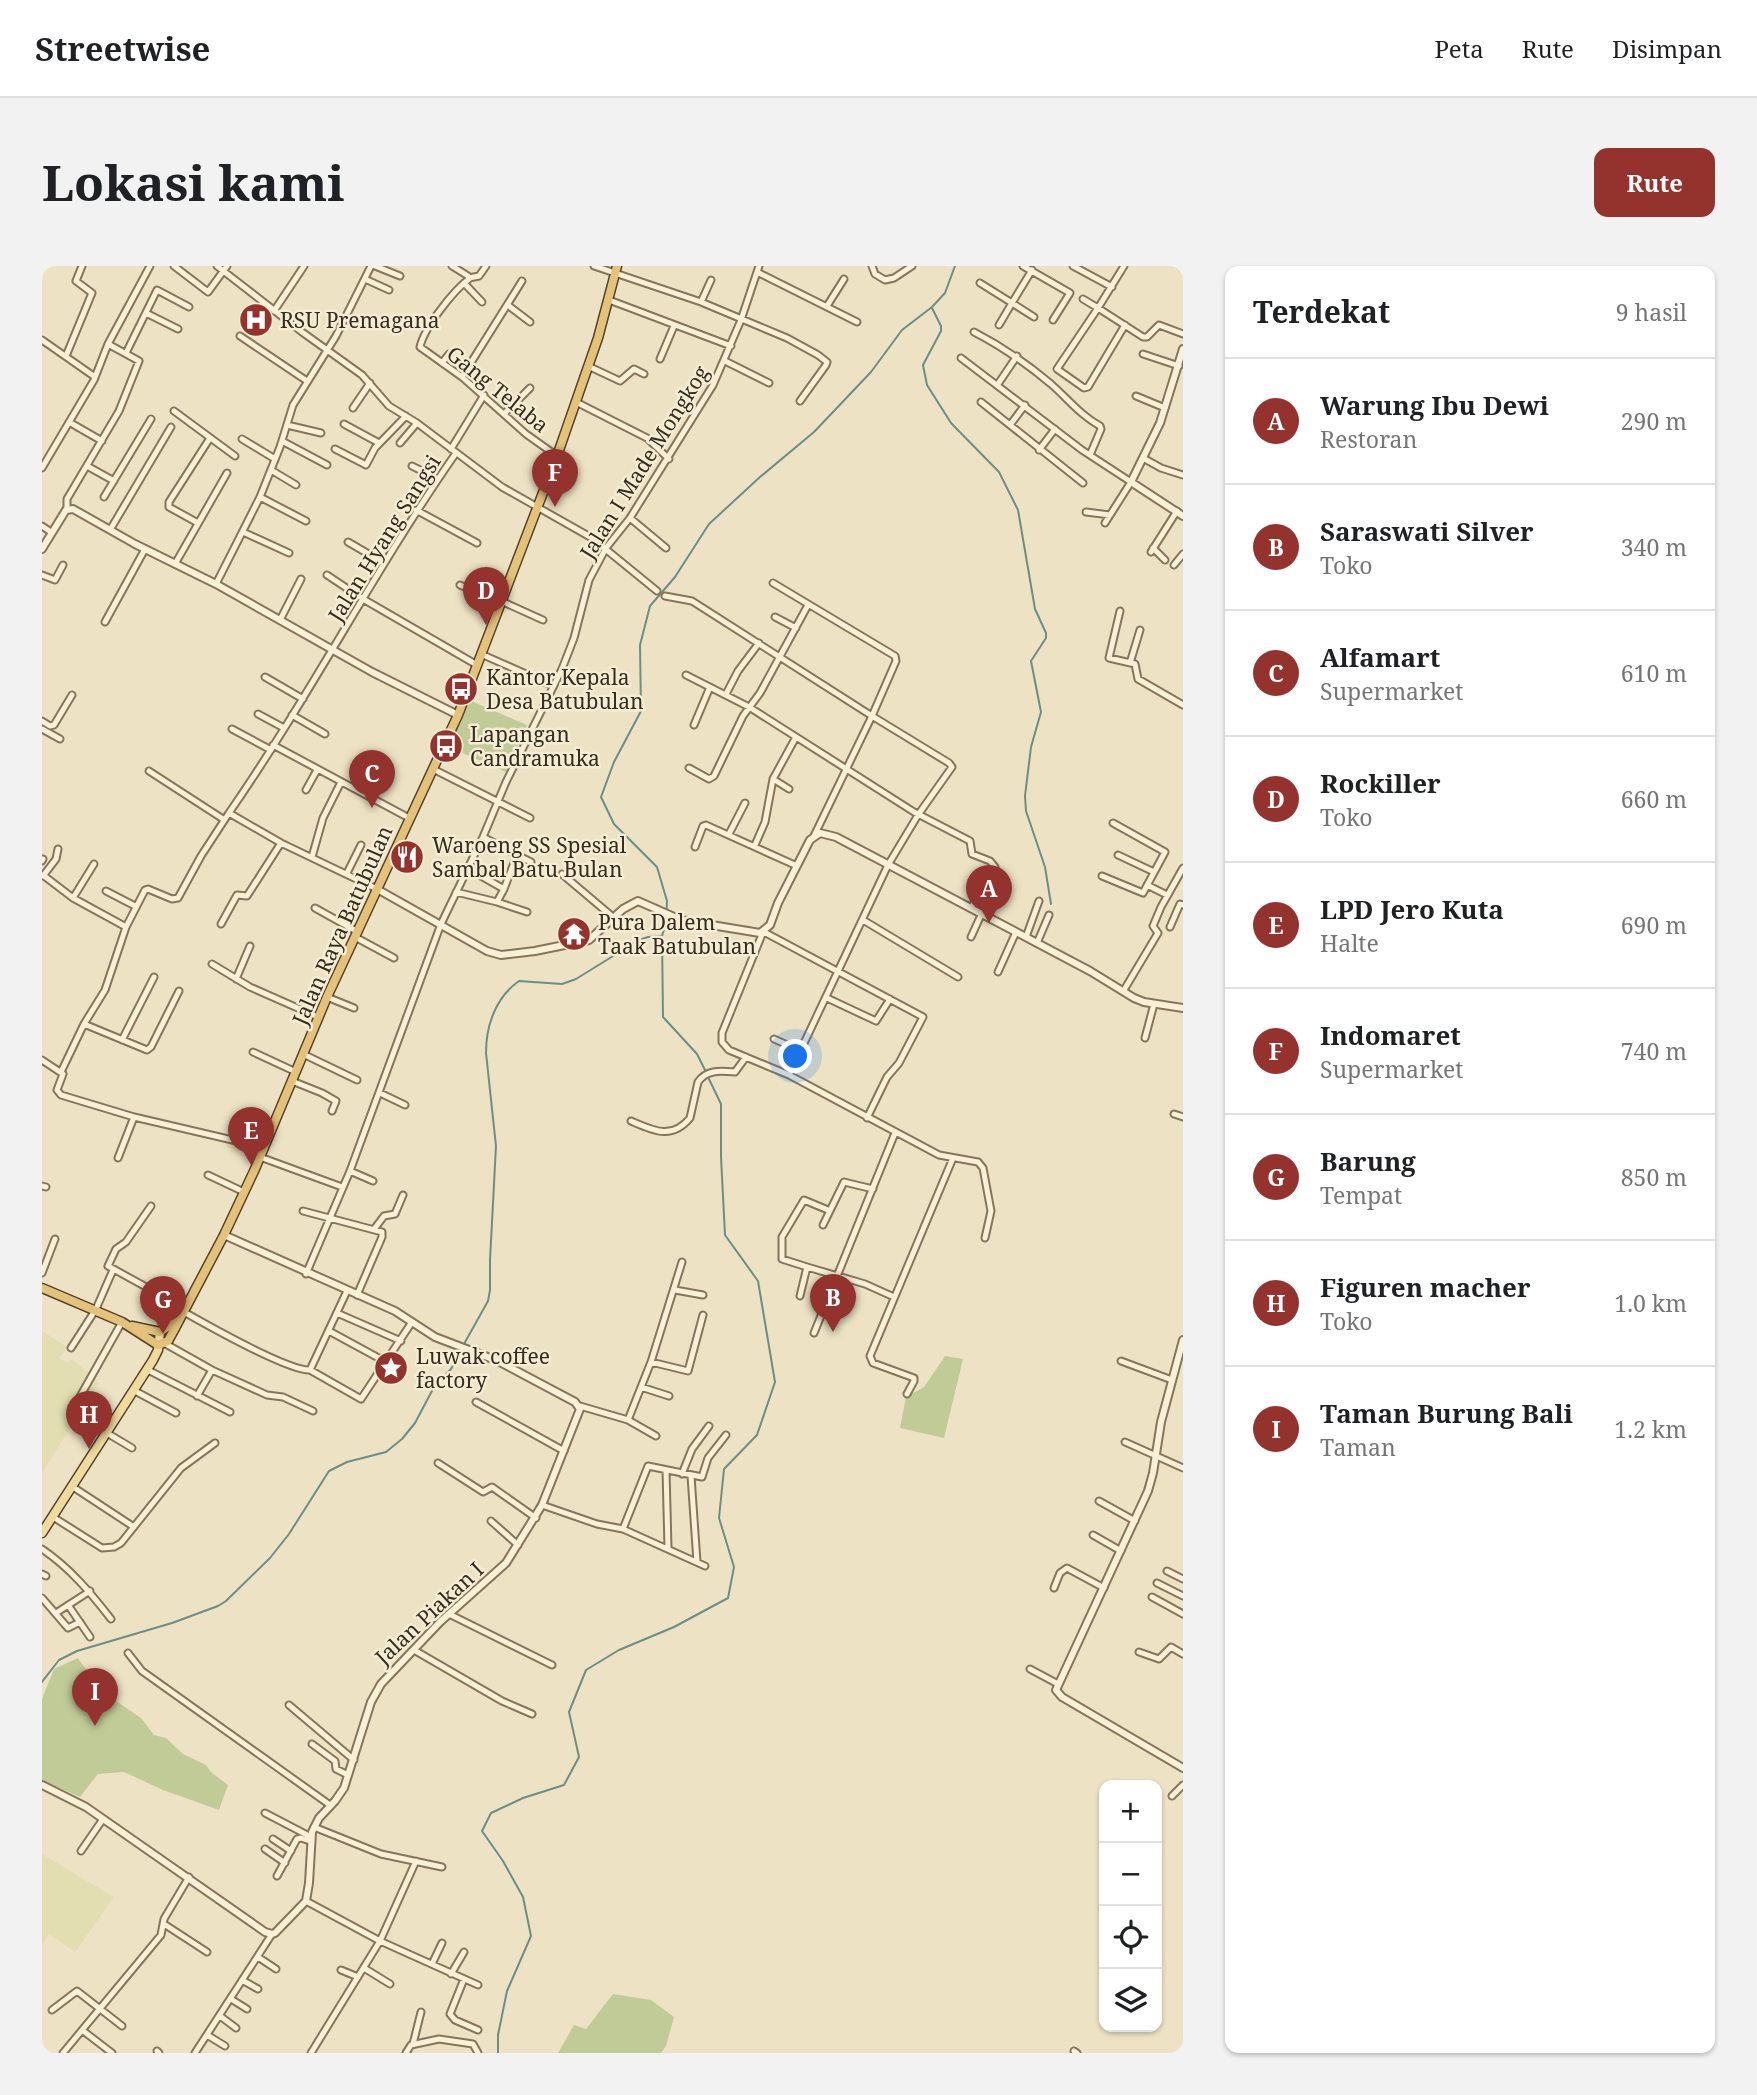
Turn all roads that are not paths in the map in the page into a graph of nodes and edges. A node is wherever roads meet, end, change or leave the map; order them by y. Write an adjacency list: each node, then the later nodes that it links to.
1 (82, 266): 59 (street)
2 (150, 266): 52 (street)
3 (174, 266): 15 (street)
4 (217, 266): 15 (street, Jalan Hyang Sangsi)
5 (304, 266): 37 (street)
6 (452, 266): 22 (street)
7 (486, 266): 22 (street)
8 (594, 266): 17 (street)
9 (872, 266): 10 (street)
10 (912, 266)
11 (1023, 266): 18 (street)
12 (1073, 266): 26 (street)
13 (1124, 266): 26 (street)
14 (370, 267): 19 (street); 20 (street)
15 (225, 269): 37 (street, Jalan Hyang Sangsi)
16 (758, 269): 34 (street); 40 (street, Jalan I Made Mongkog)
17 (617, 270): 29 (highway, Jalan Raya Batubulan); 31 (street)
18 (1032, 270): 32 (street); 41 (street)
19 (400, 276)
20 (365, 279): 27 (street); 55 (street)
21 (844, 279): 34 (street)
22 (467, 280): 30 (street); 64 (street, Gang Telaba)
23 (711, 280): 31 (street)
24 (522, 281): 33 (street)
25 (980, 283): 32 (street)
26 (1112, 287): 36 (street)
27 (389, 290)
28 (1083, 299): 36 (street)
29 (609, 300): 45 (street); 65 (highway, Jalan Raya Batubulan)
30 (482, 302)
31 (701, 302): 40 (street)
32 (1012, 303): 39 (street); 44 (street)
33 (509, 306): 42 (street); 69 (street)
34 (827, 306): 43 (street)
35 (189, 307): 38 (street)
36 (1098, 308): 46 (street); 46 (street)
37 (274, 311): 55 (street, Jalan Hyang Sangsi)
38 (146, 313): 47 (street); 56 (street)
39 (1034, 317)
40 (741, 320): 53 (street, Jalan I Made Mongkog); 77 (street)
41 (1053, 320)
42 (530, 322)
43 (857, 322)
44 (999, 325)
45 (674, 326): 53 (street); 62 (street)
46 (1125, 326): 49 (street)
47 (177, 329)
48 (974, 332): 60 (street)
49 (1183, 334)
50 (240, 336): 70 (street)
51 (42, 340): 59 (street)
52 (108, 344): 56 (street); 68 (street)
53 (731, 346): 63 (street, Jalan I Made Mongkog)
54 (1183, 349): 66 (street)
55 (327, 350): 70 (street); 71 (street, Jalan Hyang Sangsi)
56 (126, 353): 97 (street)
57 (449, 354): 64 (street)
58 (1143, 354): 66 (street)
59 (66, 356): 68 (street)
60 (1017, 356): 73 (street); 104 (street)
61 (961, 358): 73 (street)
62 (660, 359)
63 (725, 361): 72 (street); 109 (street, Jalan I Made Mongkog)
64 (442, 363): 69 (street, Gang Telaba)
65 (588, 366): 67 (street); 78 (highway, Jalan Raya Batubulan)
66 (1179, 366): 82 (street)
67 (644, 374)
68 (95, 377): 87 (street)
69 (462, 377): 75 (street, Gang Telaba)
70 (307, 381): 90 (street)
71 (370, 383): 81 (street); 85 (street, Jalan Hyang Sangsi)
72 (769, 383)
73 (998, 384): 80 (street)
74 (530, 388): 84 (street)
75 (484, 395): 84 (street, Gang Telaba); 103 (street)
76 (1136, 396): 82 (street)
77 (800, 401)
78 (576, 402): 106 (highway, Jalan Raya Batubulan); 109 (street)
79 (981, 402): 91 (street)
80 (1025, 405): 91 (street); 93 (street)
81 (353, 408)
82 (1166, 408): 107 (street)
83 (174, 411): 95 (street)
84 (504, 414): 106 (street, Gang Telaba)
85 (406, 416): 88 (street, Jalan Hyang Sangsi); 99 (street)
86 (151, 419): 118 (street)
87 (69, 422): 97 (street); 113 (street)
88 (417, 423): 100 (street); 103 (street, Jalan Hyang Sangsi)
89 (344, 424): 99 (street)
90 (287, 425): 94 (street); 98 (street)
91 (1010, 425): 102 (street)
92 (171, 428): 135 (street)
93 (1055, 429): 102 (street); 104 (street)
94 (321, 433)
95 (210, 438): 105 (street); 132 (street)
96 (242, 439): 108 (street)
97 (102, 441): 111 (street)
98 (282, 441): 108 (street); 110 (street)
99 (379, 443): 101 (street)
100 (400, 443)
101 (335, 449)
102 (1040, 450): 120 (street)
103 (454, 451): 117 (street, Jalan Hyang Sangsi); 125 (street)
104 (1090, 455): 119 (street)
105 (235, 456)
106 (557, 456): 125 (highway, Jalan Raya Batubulan)
107 (1143, 458): 116 (street); 119 (street)
108 (275, 459): 114 (street)
109 (668, 459): 130 (street, Jalan I Made Mongkog)
110 (327, 465)
111 (87, 466): 118 (street); 124 (street)
112 (412, 466): 117 (street)
113 (42, 468)
114 (271, 470): 121 (street); 123 (street)
115 (227, 473): 132 (street)
116 (1183, 475)
117 (438, 480): 126 (street, Jalan Hyang Sangsi)
118 (114, 481): 122 (street)
119 (1131, 482): 128 (street); 129 (street)
120 (1083, 483)
121 (296, 485)
122 (104, 496)
123 (260, 497): 131 (street); 137 (street)
124 (67, 509): 135 (street); 136 (street)
125 (538, 509): 140 (street); 160 (highway, Jalan Raya Batubulan)
126 (416, 510): 139 (street); 147 (street, Jalan Hyang Sangsi)
127 (1086, 512): 129 (street)
128 (1180, 514): 146 (street)
129 (1110, 515): 133 (street)
130 (629, 518): 140 (street, Jalan I Made Mongkog); 141 (street)
131 (306, 521)
132 (198, 523): 148 (street)
133 (1105, 523)
134 (42, 526): 136 (street)
135 (110, 530): 143 (street)
136 (51, 532): 142 (street)
137 (243, 532): 144 (street); 155 (street)
138 (348, 542): 147 (street)
139 (477, 543)
140 (606, 548): 157 (street); 177 (street, Jalan I Made Mongkog)
141 (666, 548)
142 (42, 549)
143 (145, 549): 148 (street); 166 (street)
144 (289, 553)
145 (1183, 554): 150 (street)
146 (1165, 560)
147 (384, 563): 159 (street, Jalan Hyang Sangsi)
148 (175, 564): 155 (street)
149 (64, 565): 151 (street)
150 (1174, 565)
151 (42, 575)
152 (327, 575): 159 (street)
153 (301, 579): 164 (street)
154 (773, 583): 161 (street)
155 (216, 584): 164 (street)
156 (460, 585): 160 (street)
157 (657, 590)
158 (665, 596): 169 (street)
159 (363, 599): 170 (street, Jalan Hyang Sangsi); 174 (street)
160 (501, 603): 165 (street); 171 (highway, Jalan Raya Batubulan)
161 (808, 605): 167 (street); 187 (street)
162 (1119, 611): 173 (street)
163 (775, 617): 167 (street)
164 (279, 620): 170 (street)
165 (543, 620)
166 (104, 622)
167 (796, 628): 172 (street)
168 (1140, 630): 173 (street)
169 (759, 643): 172 (street); 179 (street)
170 (332, 649): 181 (street, Jalan Hyang Sangsi); 186 (street)
171 (481, 654): 174 (highway, Jalan Raya Batubulan); 177 (street)
172 (780, 658): 183 (street); 187 (street)
173 (1130, 663): 182 (street)
174 (477, 665): 186 (highway, Jalan Raya Batubulan)
175 (685, 675): 178 (street)
176 (265, 677): 181 (street)
177 (553, 686): 206 (street, Jalan I Made Mongkog)
178 (710, 687): 179 (street); 189 (street)
179 (726, 694): 183 (street)
180 (72, 695): 188 (street)
181 (303, 699): 185 (street, Jalan Hyang Sangsi)
182 (1183, 705)
183 (750, 707): 194 (street); 197 (street)
184 (258, 714): 190 (street)
185 (292, 715): 190 (street, Jalan Hyang Sangsi); 193 (street)
186 (458, 715): 199 (highway, Jalan Raya Batubulan)
187 (872, 716): 198 (street); 209 (street)
188 (42, 721)
189 (694, 725)
190 (284, 728): 196 (street, Jalan Hyang Sangsi)
191 (42, 729): 195 (street)
192 (232, 729): 196 (street)
193 (325, 734)
194 (796, 737): 198 (street); 202 (street)
195 (60, 739)
196 (272, 748): 200 (street); 208 (street, Jalan Hyang Sangsi)
197 (689, 768)
198 (846, 768): 209 (street); 213 (street)
199 (433, 769): 206 (street); 210 (highway, Jalan Raya Batubulan)
200 (317, 770): 203 (street); 205 (street)
201 (149, 771): 212 (street)
202 (773, 779): 204 (street); 221 (street)
203 (341, 782): 210 (street); 226 (street)
204 (789, 789)
205 (306, 790)
206 (498, 801): 211 (street); 218 (street, Jalan I Made Mongkog)
207 (745, 803): 216 (street)
208 (229, 813): 212 (street, Jalan Hyang Sangsi); 219 (street)
209 (918, 815): 229 (street); 250 (street)
210 (409, 818): 239 (highway, Jalan Raya Batubulan)
211 (530, 818)
212 (223, 819): 248 (street, Jalan Hyang Sangsi)
213 (821, 820): 215 (street); 217 (street)
214 (1113, 823): 233 (street)
215 (825, 833): 217 (street); 229 (street)
216 (729, 834): 221 (street); 222 (street)
217 (814, 836): 230 (street)
218 (483, 837): 224 (street); 231 (street, Jalan I Made Mongkog)
219 (281, 843): 226 (street); 256 (street)
220 (361, 845): 234 (street)
221 (755, 845): 230 (street)
222 (695, 847)
223 (58, 849): 236 (street)
224 (517, 855): 227 (street); 240 (street)
225 (1118, 855): 233 (street)
226 (312, 857): 234 (street)
227 (531, 862)
228 (94, 864): 244 (street)
229 (888, 865): 250 (street); 255 (street)
230 (797, 866): 260 (street)
231 (467, 868): 240 (street); 242 (street, Jalan I Made Mongkog)
232 (1183, 869): 243 (street)
233 (1154, 872): 238 (street)
234 (347, 873): 239 (street)
235 (562, 874): 254 (street)
236 (43, 876): 244 (street)
237 (1102, 876): 238 (street)
238 (1147, 885): 243 (street)
239 (377, 889): 257 (street); 262 (highway, Jalan Raya Batubulan)
240 (504, 889): 246 (street)
241 (106, 891): 248 (street)
242 (456, 892): 246 (street); 257 (street, Jalan I Made Mongkog)
243 (1167, 895): 274 (street)
244 (73, 898): 258 (street)
245 (1039, 901): 264 (street)
246 (497, 902): 251 (street)
247 (1182, 902): 259 (street)
248 (135, 906): 258 (street)
249 (315, 908): 262 (street)
250 (971, 908): 252 (street)
251 (527, 912)
252 (982, 913): 261 (street); 263 (street)
253 (1049, 915): 265 (street)
254 (614, 918): 257 (street); 260 (street)
255 (863, 920): 269 (street); 272 (street)
256 (222, 924)
257 (440, 924): 297 (street, Jalan I Made Mongkog)
258 (126, 927): 283 (street)
259 (1170, 927)
260 (763, 932): 269 (street); 290 (street)
261 (1016, 932): 264 (street); 270 (street)
262 (356, 934): 267 (street); 276 (highway, Jalan Raya Batubulan)
263 (971, 937)
264 (1026, 937): 265 (street)
265 (1037, 943): 274 (street)
266 (250, 946): 273 (street)
267 (394, 958)
268 (212, 964): 273 (street)
269 (840, 971): 277 (street); 278 (street)
270 (999, 972)
271 (154, 977): 286 (street)
272 (958, 977)
273 (236, 979): 282 (street)
274 (1124, 990): 279 (street)
275 (179, 991): 286 (street)
276 (327, 997): 280 (street); 282 (highway, Jalan Raya Batubulan)
277 (827, 998): 278 (street); 287 (street)
278 (890, 999): 302 (street)
279 (1154, 1004): 281 (street); 284 (street)
280 (354, 1008)
281 (1183, 1008)
282 (318, 1017): 289 (highway, Jalan Raya Batubulan)
283 (84, 1024): 286 (street); 292 (street)
284 (1145, 1038)
285 (774, 1039): 287 (street)
286 (122, 1040)
287 (801, 1051): 294 (street)
288 (253, 1052): 293 (street)
289 (303, 1054): 293 (highway, Jalan Raya Batubulan); 295 (street)
290 (746, 1057): 294 (street); 304 (street)
291 (42, 1060): 292 (street)
292 (61, 1072): 301 (street)
293 (296, 1072): 296 (highway, Jalan Raya Batubulan)
294 (789, 1075): 302 (street)
295 (357, 1080)
296 (292, 1082): 299 (street); 306 (highway, Jalan Raya Batubulan)
297 (380, 1093): 298 (street); 309 (street, Jalan I Made Mongkog)
298 (405, 1105)
299 (332, 1111)
300 (1174, 1114): 303 (street)
301 (134, 1117): 306 (street); 307 (street)
302 (867, 1118): 305 (street)
303 (1183, 1118)
304 (631, 1121)
305 (895, 1133): 308 (street); 313 (street)
306 (261, 1154): 312 (street); 314 (highway, Jalan Raya Batubulan)
307 (118, 1158)
308 (953, 1158): 323 (street); 337 (street)
309 (350, 1171): 311 (street); 312 (street, Jalan I Made Mongkog)
310 (208, 1175): 314 (street)
311 (373, 1181)
312 (342, 1187): 319 (street, Jalan I Made Mongkog)
313 (873, 1189): 317 (street); 330 (street)
314 (244, 1192): 322 (highway, Jalan Raya Batubulan)
315 (403, 1195): 321 (street)
316 (151, 1206): 327 (street)
317 (828, 1210): 320 (street); 326 (street)
318 (303, 1211): 319 (street)
319 (330, 1218): 321 (street); 329 (street, Jalan I Made Mongkog)
320 (823, 1225)
321 (375, 1228): 334 (street)
322 (225, 1235): 329 (street); 339 (highway, Jalan Raya Batubulan)
323 (985, 1238)
324 (55, 1239): 328 (street)
325 (682, 1262): 332 (street)
326 (807, 1267): 330 (street); 336 (street)
327 (113, 1270): 338 (street); 339 (street)
328 (42, 1273)
329 (306, 1274): 333 (street)
330 (838, 1275): 337 (street); 346 (street)
331 (42, 1288): 338 (highway)
332 (675, 1290): 335 (street); 353 (street)
333 (347, 1291): 334 (street); 340 (street)
334 (357, 1295): 342 (street)
335 (703, 1295)
336 (800, 1296)
337 (894, 1297): 360 (street)
338 (96, 1309): 343 (highway); 350 (street)
339 (184, 1312): 345 (highway, Jalan Raya Batubulan); 349 (highway, Jalan Raya Batubulan); 356 (street)
340 (337, 1313): 344 (street); 348 (street)
341 (703, 1315): 353 (street)
342 (412, 1322): 348 (street); 365 (street)
343 (124, 1323): 345 (highway); 349 (highway); 363 (street)
344 (329, 1331): 352 (street); 356 (street)
345 (160, 1332): 349 (main road)
346 (814, 1333)
347 (1183, 1340): 357 (street)
348 (401, 1341): 352 (street)
349 (161, 1344): 354 (main road); 355 (street)
350 (71, 1348)
351 (1121, 1361): 357 (street)
352 (386, 1362): 356 (street)
353 (651, 1362): 358 (street)
354 (148, 1370): 359 (main road); 361 (street)
355 (212, 1370): 361 (street); 366 (street)
356 (310, 1370)
357 (1172, 1380): 378 (street)
358 (641, 1387): 362 (street); 369 (street)
359 (135, 1391): 368 (street); 371 (main road)
360 (907, 1394)
361 (197, 1396): 367 (street)
362 (669, 1396)
363 (77, 1402)
364 (475, 1402): 377 (street)
365 (580, 1406): 369 (street); 377 (street, Jalan Piakan I)
366 (313, 1411)
367 (230, 1412)
368 (176, 1413)
369 (628, 1420): 373 (street)
370 (709, 1426): 382 (street)
371 (107, 1433): 376 (street); 384 (main road)
372 (726, 1435): 383 (street)
373 (656, 1436)
374 (1125, 1442): 378 (street)
375 (215, 1443): 392 (street)
376 (132, 1448)
377 (564, 1451): 386 (street, Jalan Piakan I)
378 (1156, 1455): 380 (street); 390 (street)
379 (438, 1463): 388 (street)
380 (1183, 1468)
381 (666, 1470): 382 (street); 393 (street); 396 (street)
382 (682, 1474): 383 (street)
383 (691, 1476): 399 (street)
384 (73, 1487): 391 (main road); 392 (street)
385 (1100, 1501): 390 (street)
386 (542, 1505): 388 (street, Jalan Piakan I); 393 (street)
387 (42, 1514): 391 (street)
388 (536, 1518): 395 (street, Jalan Piakan I)
389 (491, 1521): 395 (street)
390 (1135, 1521): 398 (street)
391 (47, 1524): 392 (street)
392 (134, 1527)
393 (623, 1529): 396 (street)
394 (1093, 1535): 398 (street)
395 (518, 1545): 412 (street, Jalan Piakan I)
396 (668, 1548): 399 (street)
397 (42, 1549): 406 (street)
398 (1121, 1551): 405 (street)
399 (697, 1562): 400 (street)
400 (705, 1566)
401 (1167, 1571): 402 (street)
402 (1183, 1579)
403 (1157, 1583): 407 (street)
404 (1054, 1588): 405 (street)
405 (1104, 1588): 423 (street)
406 (90, 1591): 410 (street); 414 (street)
407 (1183, 1596)
408 (1152, 1597): 413 (street)
409 (42, 1598): 411 (street)
410 (68, 1605): 411 (street); 415 (street)
411 (56, 1613): 415 (street)
412 (449, 1614): 417 (street, Jalan Piakan I); 421 (street)
413 (1183, 1614)
414 (111, 1619)
415 (80, 1622): 416 (street)
416 (90, 1637)
417 (414, 1650): 425 (street); 427 (street, Jalan Piakan I)
418 (1139, 1652): 420 (street)
419 (128, 1653): 433 (street)
420 (1183, 1654)
421 (552, 1665)
422 (1030, 1669): 423 (street)
423 (1059, 1684): 428 (street)
424 (289, 1705): 427 (street)
425 (532, 1714)
426 (312, 1744): 429 (street)
427 (354, 1760): 429 (street, Jalan Piakan I)
428 (1183, 1768)
429 (348, 1776): 433 (street, Jalan Piakan I)
430 (42, 1784): 435 (street)
431 (1183, 1785): 432 (street)
432 (1172, 1796)
433 (330, 1805): 436 (street, Jalan Piakan I)
434 (265, 1813): 438 (street)
435 (103, 1819): 440 (street); 446 (street)
436 (314, 1827): 438 (street, Jalan Piakan I); 442 (street)
437 (273, 1839): 441 (street)
438 (311, 1839): 441 (street); 447 (street, Jalan Piakan I)
439 (265, 1849): 443 (street)
440 (81, 1851)
441 (291, 1851): 443 (street)
442 (415, 1861): 444 (street); 450 (street)
443 (285, 1863): 445 (street)
444 (442, 1867)
445 (277, 1876)
446 (189, 1878): 448 (street); 449 (street)
447 (306, 1900): 449 (street); 450 (street)
448 (164, 1924): 452 (street); 467 (street)
449 (272, 1934): 454 (street)
450 (380, 1941): 455 (street); 456 (street)
451 (442, 1943): 455 (street)
452 (208, 1952)
453 (464, 1952): 459 (street)
454 (258, 1957): 457 (street); 462 (street)
455 (432, 1964): 459 (street)
456 (364, 1968): 460 (street); 463 (street)
457 (276, 1969)
458 (341, 1970): 460 (street)
459 (451, 1974): 461 (street)
460 (358, 1977): 479 (street)
461 (464, 1979): 464 (street); 475 (street)
462 (242, 1980): 465 (street); 466 (street)
463 (390, 1984)
464 (478, 1985)
465 (258, 1989)
466 (231, 1999): 468 (street); 471 (street)
467 (100, 2008): 469 (street); 472 (street); 474 (street)
468 (247, 2009)
469 (52, 2010)
470 (421, 2012): 477 (street)
471 (220, 2016): 473 (street); 476 (street)
472 (122, 2026)
473 (236, 2028)
474 (82, 2030): 480 (street); 481 (street)
475 (478, 2030)
476 (207, 2035): 478 (street); 482 (street)
477 (413, 2044): 485 (street); 486 (street)
478 (225, 2046)
479 (315, 2047): 483 (street); 484 (street)
480 (63, 2053)
481 (112, 2053)
482 (195, 2053)
483 (311, 2053)
484 (322, 2053)
485 (406, 2053)
486 (478, 2053)

